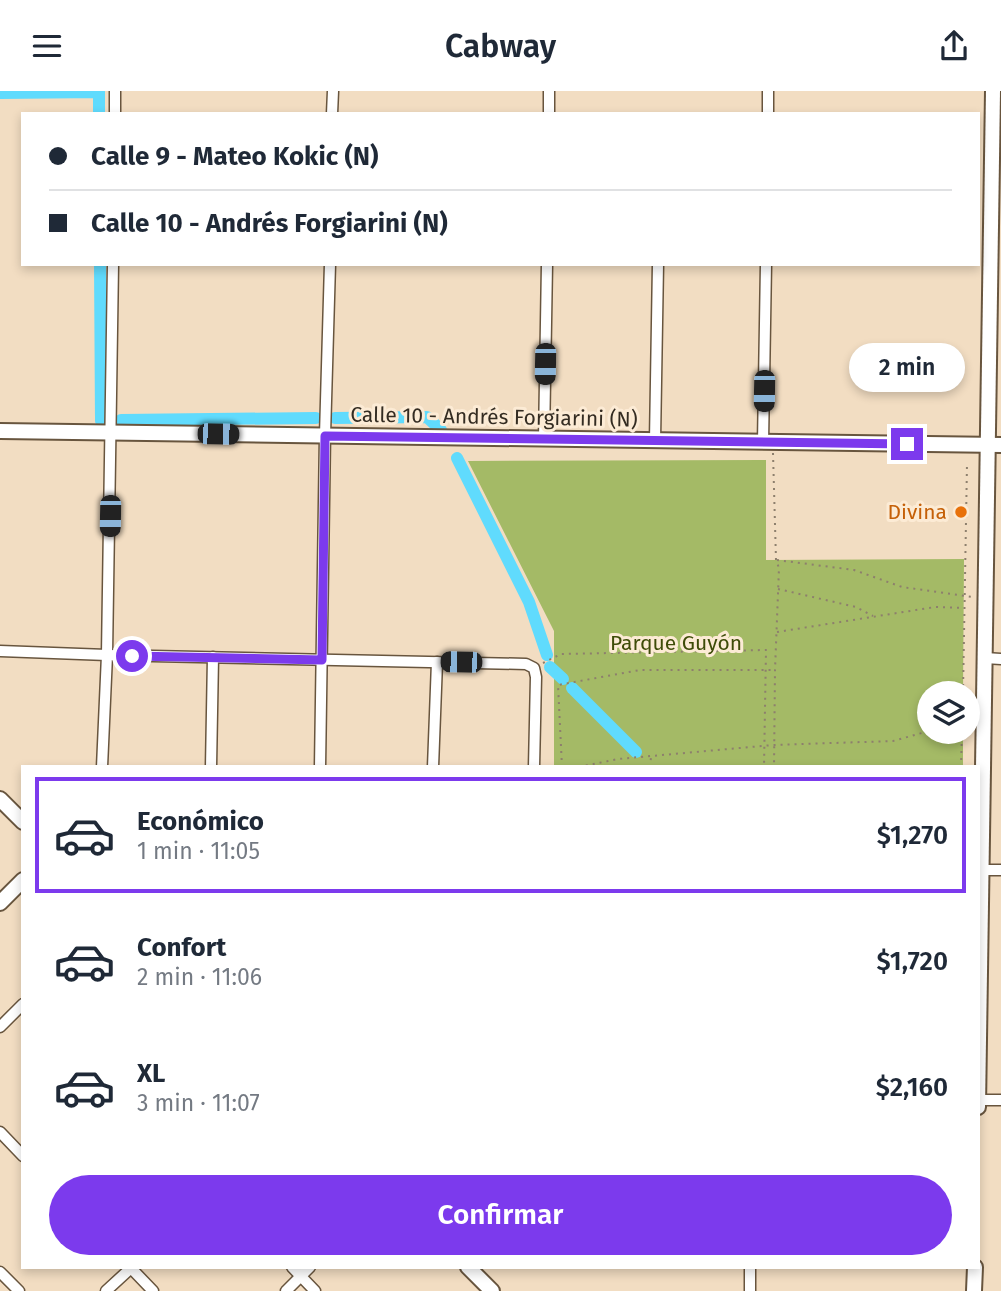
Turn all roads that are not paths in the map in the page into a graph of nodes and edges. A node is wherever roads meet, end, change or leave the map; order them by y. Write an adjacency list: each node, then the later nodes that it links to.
1 (115, 91): 6 (street)
2 (332, 91): 7 (street)
3 (549, 91): 8 (street)
4 (768, 91): 9 (street)
5 (993, 91): 10 (street)
6 (115, 112)
7 (332, 112)
8 (549, 112)
9 (768, 112)
10 (996, 223): 22 (street)
11 (113, 266): 17 (street)
12 (330, 266): 18 (street)
13 (547, 266): 19 (street)
14 (658, 266): 20 (street)
15 (766, 266): 21 (street)
16 (0, 431): 17 (street, Calle 10 - Andrés Forgiarini (N))
17 (112, 432): 18 (street, Calle 10 - Andrés Forgiarini (N)); 24 (street)
18 (325, 436): 19 (street, Calle 10 - Andrés Forgiarini (N)); 28 (street)
19 (544, 439): 20 (street, Calle 10 - Andrés Forgiarini (N))
20 (655, 440): 21 (street, Calle 10 - Andrés Forgiarini (N))
21 (768, 442): 22 (street, Calle 10 - Andrés Forgiarini (N))
22 (994, 445): 26 (street)
23 (0, 651): 24 (street)
24 (107, 655): 25 (street); 30 (street)
25 (213, 657): 28 (street); 31 (street)
26 (985, 659): 27 (street); 37 (street)
27 (1001, 659)
28 (322, 660): 29 (street); 32 (street)
29 (437, 662): 33 (street); 34 (street)
30 (102, 765)
31 (211, 765)
32 (320, 765)
33 (433, 765)
34 (534, 765)
35 (0, 799): 36 (street)
36 (21, 820)
37 (982, 870): 38 (street); 41 (street)
38 (1001, 870)
39 (21, 882): 40 (street)
40 (0, 903)
41 (980, 985)
42 (21, 1007): 43 (street)
43 (0, 1027)
44 (980, 1100): 45 (street)
45 (1001, 1100)
46 (0, 1132): 47 (street)
47 (21, 1154)
48 (128, 1269): 58 (street)
49 (132, 1269): 59 (street)
50 (294, 1269): 56 (street)
51 (308, 1269): 56 (street)
52 (470, 1269): 62 (street)
53 (750, 1269): 63 (street)
54 (975, 1269): 64 (street)
55 (0, 1272): 57 (street)
56 (301, 1277): 60 (street); 61 (street)
57 (19, 1291)
58 (106, 1291)
59 (153, 1291)
60 (285, 1291)
61 (315, 1291)
62 (492, 1291)
63 (750, 1291)
64 (974, 1291)

